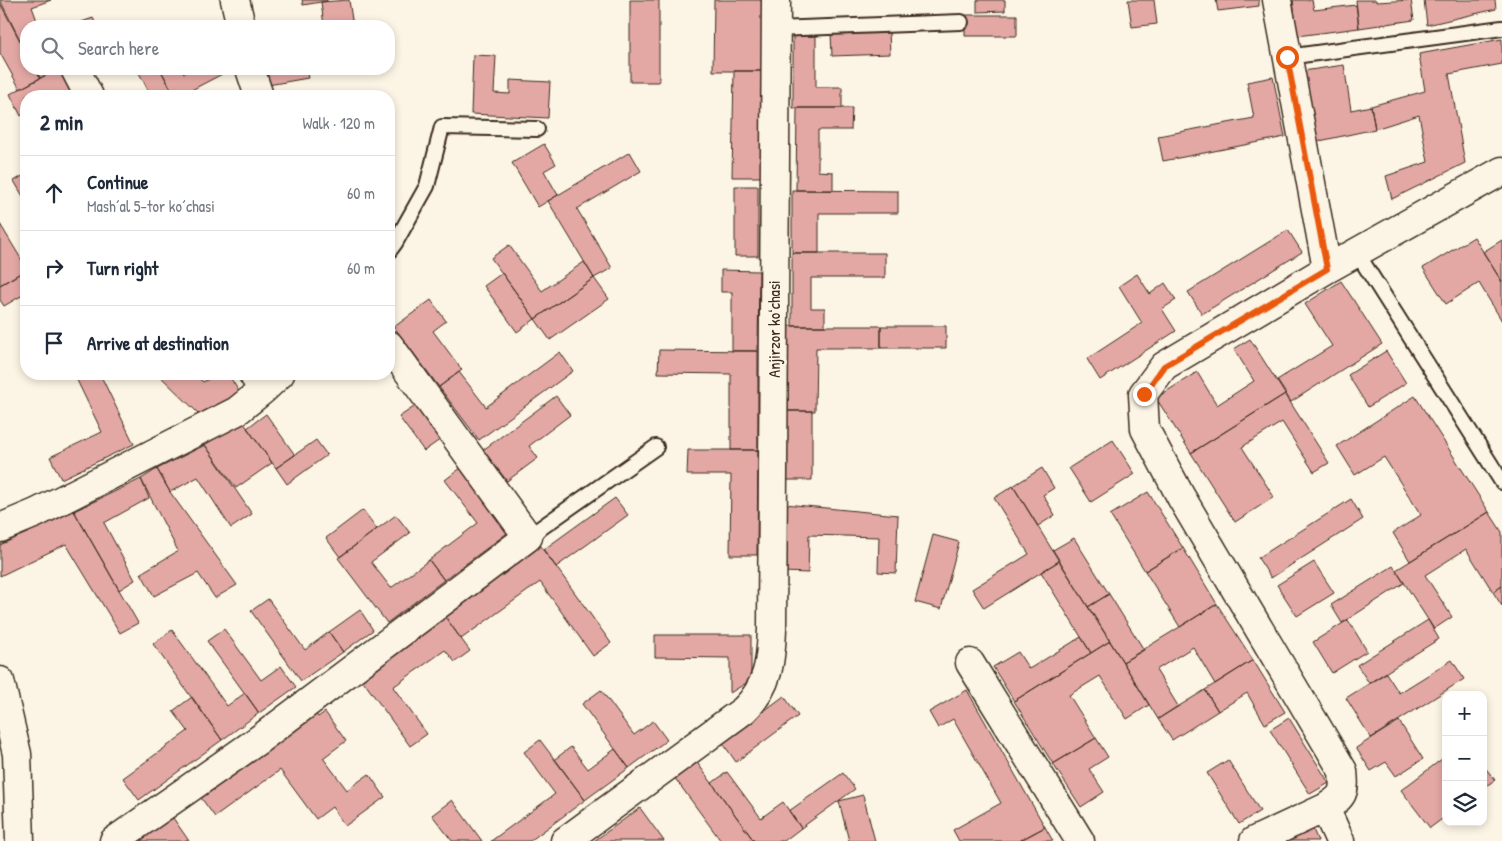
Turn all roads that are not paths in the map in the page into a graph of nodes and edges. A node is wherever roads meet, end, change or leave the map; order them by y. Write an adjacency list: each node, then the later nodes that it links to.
1 (235, 0): 4 (street)
2 (776, 0): 7 (street, Anjirzor koʻchasi)
3 (1277, 0): 8 (street)
4 (240, 20)
5 (961, 22): 7 (lane)
6 (1502, 28): 8 (lane)
7 (775, 29): 29 (street, Anjirzor koʻchasi)
8 (1287, 57): 17 (street)
9 (78, 75): 11 (street)
10 (252, 75): 12 (street)
11 (86, 90)
12 (258, 90)
13 (537, 129): 15 (lane)
14 (1502, 171): 16 (street)
15 (395, 244)
16 (1357, 253): 17 (street); 21 (lane)
17 (1327, 269): 26 (street)
18 (395, 353): 23 (street)
19 (272, 380): 22 (street)
20 (656, 447): 23 (lane)
21 (1502, 482)
22 (0, 528)
23 (528, 537): 28 (street)
24 (970, 663): 30 (street)
25 (0, 681): 27 (street)
26 (1326, 808): 31 (street); 32 (street)
27 (20, 841)
28 (114, 841)
29 (565, 841)
30 (1080, 841)
31 (1254, 841)
32 (1340, 841)

